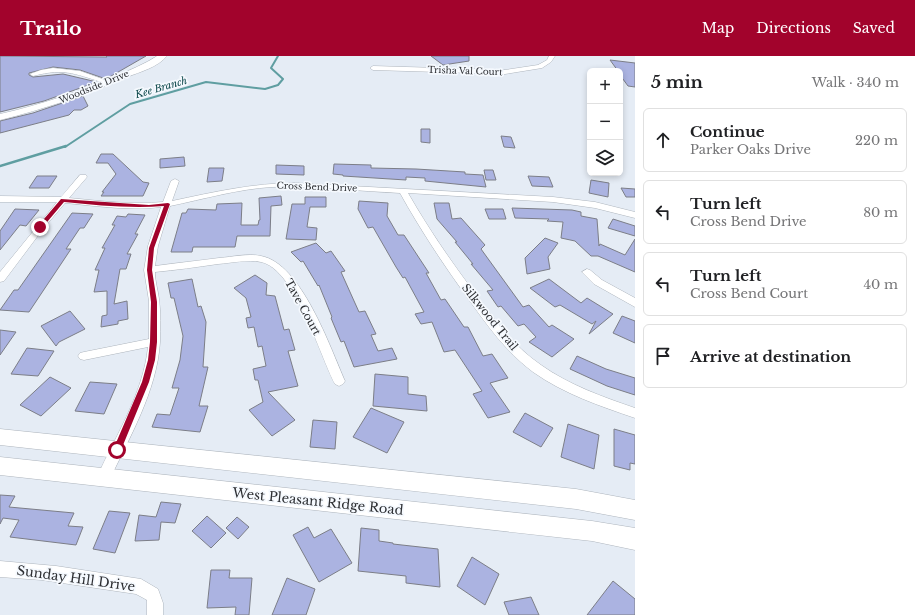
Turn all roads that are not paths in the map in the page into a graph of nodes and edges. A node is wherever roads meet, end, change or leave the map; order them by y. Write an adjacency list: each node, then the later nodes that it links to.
1 (163, 56): 5 (main road, Woodside Drive)
2 (552, 56): 3 (street, Trisha Val Court)
3 (373, 68)
4 (33, 74): 5 (street)
5 (108, 82): 6 (main road, Woodside Drive)
6 (0, 117)
7 (83, 178): 11 (street)
8 (175, 181): 12 (street)
9 (403, 191): 12 (street, Cross Bend Drive); 13 (street, Cross Bend Drive); 21 (street, Silkwood Trail)
10 (0, 199): 11 (street, Cross Bend Drive)
11 (62, 200): 12 (street, Cross Bend Drive); 16 (street)
12 (168, 204): 14 (street)
13 (635, 215)
14 (149, 270): 18 (street); 20 (street, Tave Court)
15 (587, 272): 17 (street)
16 (0, 279)
17 (635, 303)
18 (154, 342): 19 (street); 23 (street)
19 (84, 356)
20 (339, 382)
21 (635, 413)
22 (0, 437): 23 (main road)
23 (117, 450): 25 (street); 26 (main road)
24 (0, 466): 25 (main road, West Pleasant Ridge Road)
25 (104, 477): 27 (main road, West Pleasant Ridge Road)
26 (635, 510)
27 (635, 539)
28 (0, 569): 29 (street, Sunday Hill Drive)
29 (155, 615)

